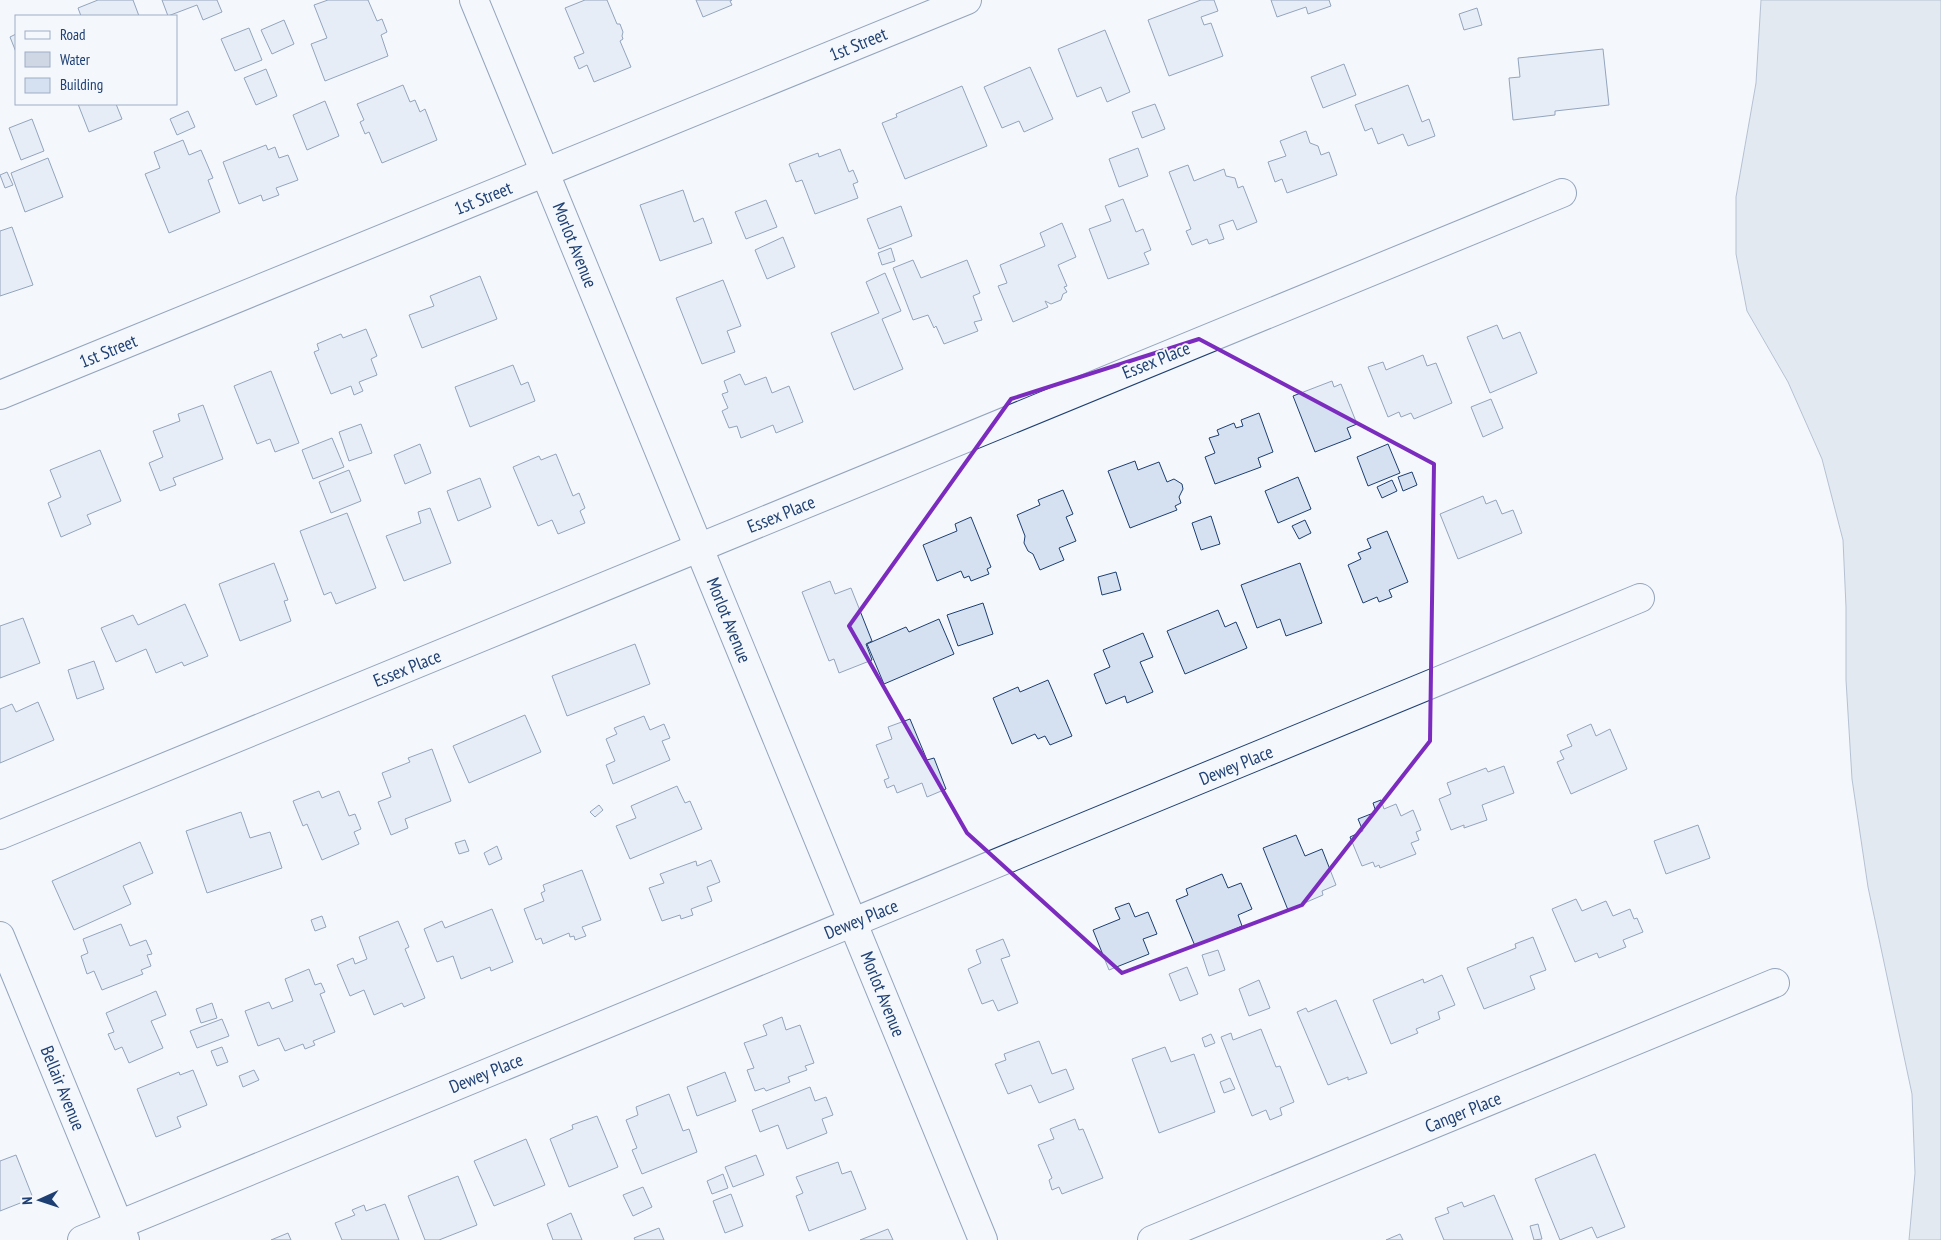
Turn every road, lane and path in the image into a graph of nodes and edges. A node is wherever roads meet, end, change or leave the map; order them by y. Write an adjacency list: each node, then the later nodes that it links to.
1 (474, 0): 3 (street, Morlot Avenue)
2 (967, 0): 3 (street, 1st Street)
3 (544, 173): 5 (street, 1st Street); 6 (street, Morlot Avenue)
4 (1562, 193): 6 (street, Essex Place)
5 (0, 395)
6 (699, 548): 8 (street, Essex Place); 9 (street, Morlot Avenue)
7 (1640, 598): 9 (street, Dewey Place)
8 (0, 836)
9 (854, 922): 12 (street, Dewey Place); 14 (street, Morlot Avenue)
10 (0, 936): 12 (street, Bellair Avenue)
11 (1775, 983): 15 (street, Canger Place)
12 (122, 1232): 13 (street, Dewey Place)
13 (82, 1240)
14 (983, 1240)
15 (1152, 1240)

